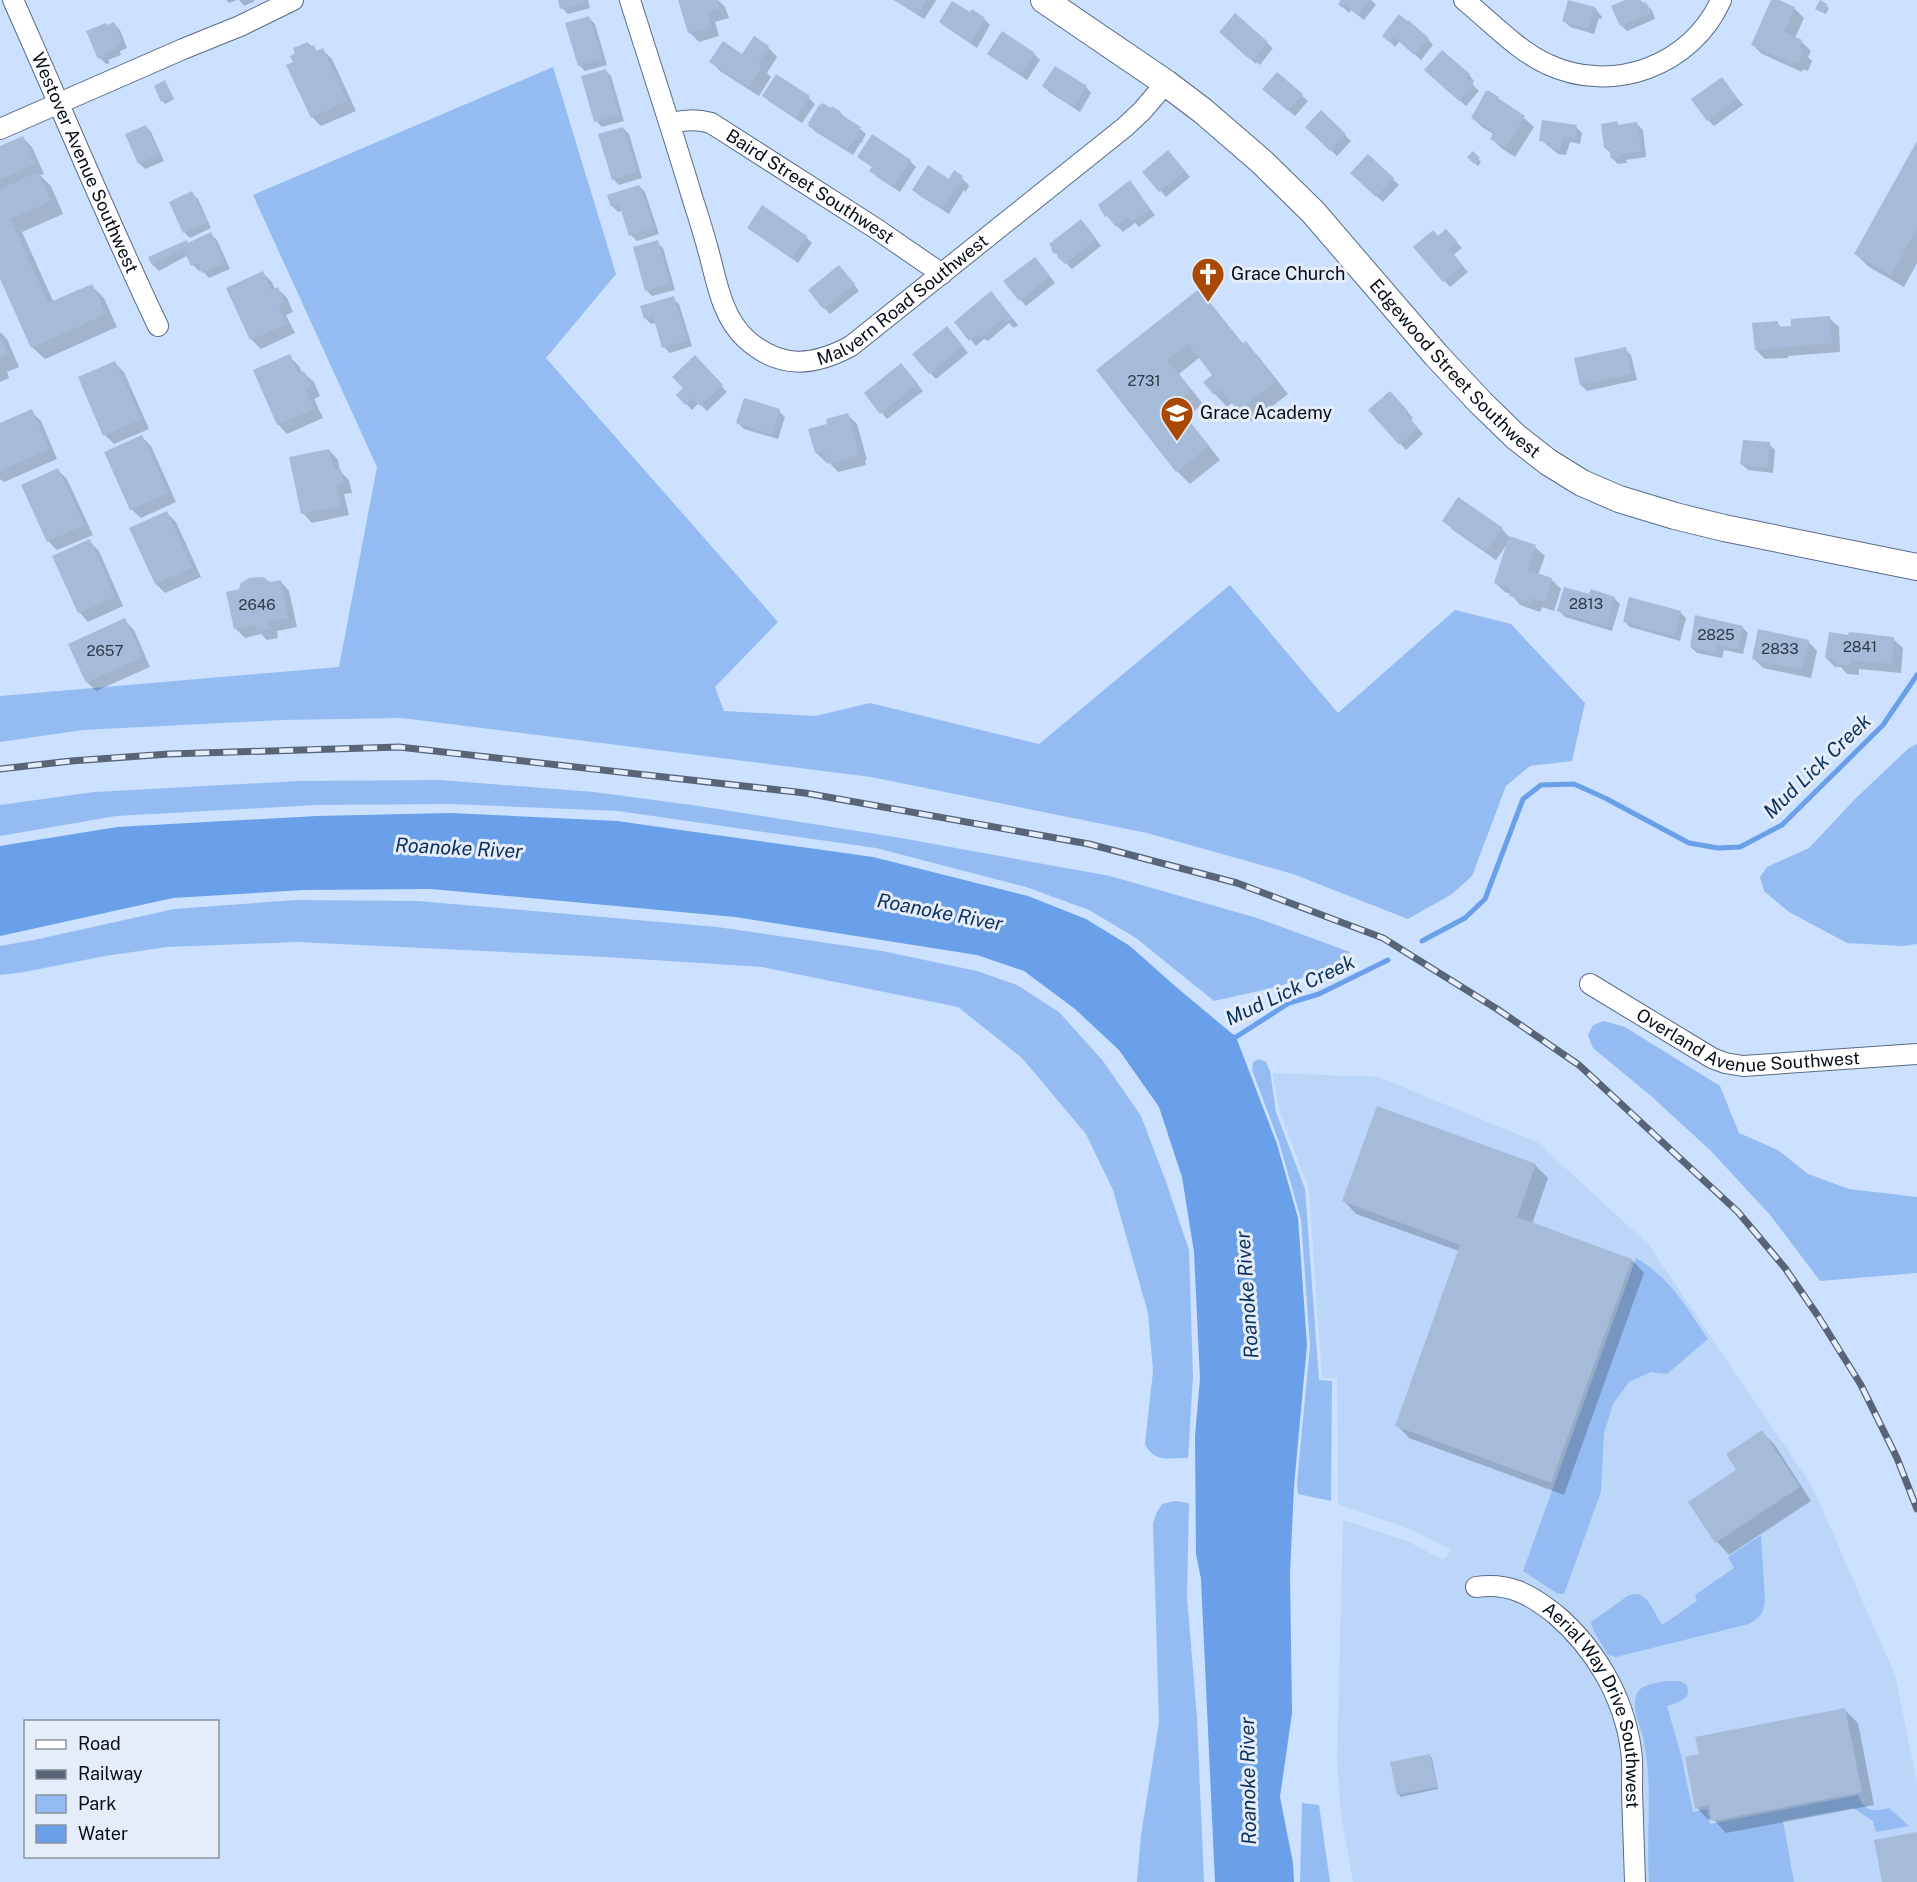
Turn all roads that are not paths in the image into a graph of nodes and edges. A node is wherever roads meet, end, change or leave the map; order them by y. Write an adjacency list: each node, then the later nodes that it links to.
1 (13, 0): 8 (street, Westover Avenue Southwest)
2 (293, 0): 8 (street)
3 (630, 0): 9 (street, Malvern Road Southwest)
4 (1044, 0): 7 (street, Edgewood Street Southwest)
5 (1464, 0): 6 (street)
6 (1721, 0)
7 (1166, 83): 11 (street, Malvern Road Southwest); 13 (street, Edgewood Street Southwest)
8 (59, 102): 10 (street); 12 (street, Westover Avenue Southwest)
9 (670, 123): 11 (street, Baird Street Southwest); 11 (street, Malvern Road Southwest)
10 (0, 129)
11 (942, 274)
12 (158, 326)
13 (1917, 567)
14 (1590, 984): 15 (street, Overland Avenue Southwest)
15 (1917, 1054)
16 (1476, 1587): 17 (street, Aerial Way Drive Southwest)
17 (1635, 1882)

